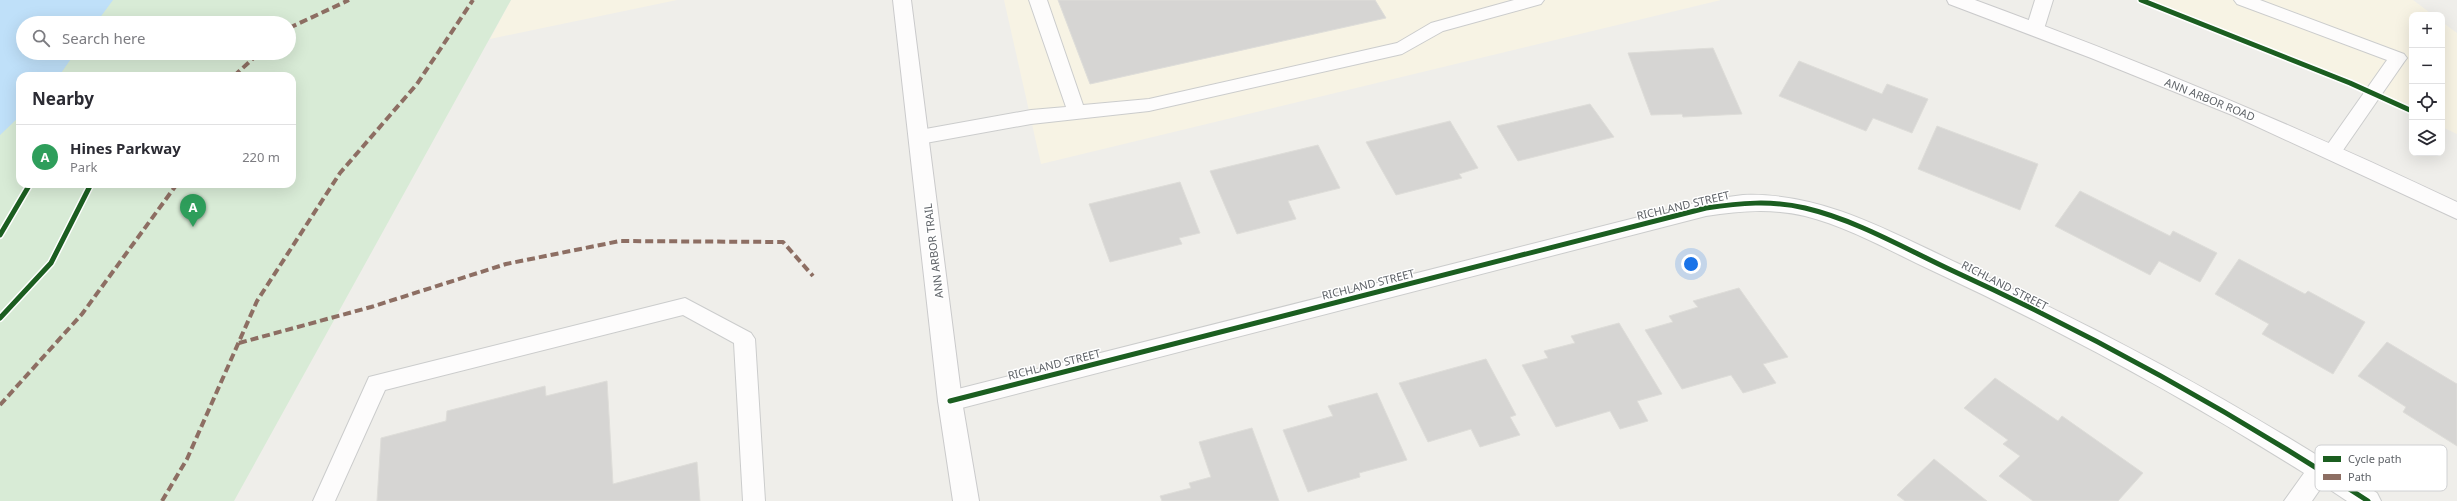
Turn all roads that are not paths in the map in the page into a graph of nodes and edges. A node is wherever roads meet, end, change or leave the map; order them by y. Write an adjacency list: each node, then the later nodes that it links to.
1 (902, 0): 9 (street, ANN ARBOR TRAIL)
2 (1038, 0): 8 (lane)
3 (1535, 0): 8 (lane)
4 (1956, 0): 7 (street, ANN ARBOR ROAD)
5 (2044, 0): 7 (lane)
6 (2243, 0): 10 (lane)
7 (2036, 29): 10 (street, ANN ARBOR ROAD)
8 (1077, 113): 9 (lane)
9 (920, 137): 12 (street, ANN ARBOR TRAIL)
10 (2332, 151): 11 (street, ANN ARBOR ROAD)
11 (2457, 211)
12 (950, 401): 13 (street, RICHLAND STREET); 18 (street, ANN ARBOR TRAIL)
13 (2315, 466)
14 (2315, 477): 19 (street)
15 (2353, 491): 20 (street, RICHLAND STREET)
16 (324, 501): 17 (lane)
17 (754, 501)
18 (966, 501)
19 (2297, 501)
20 (2368, 501)

